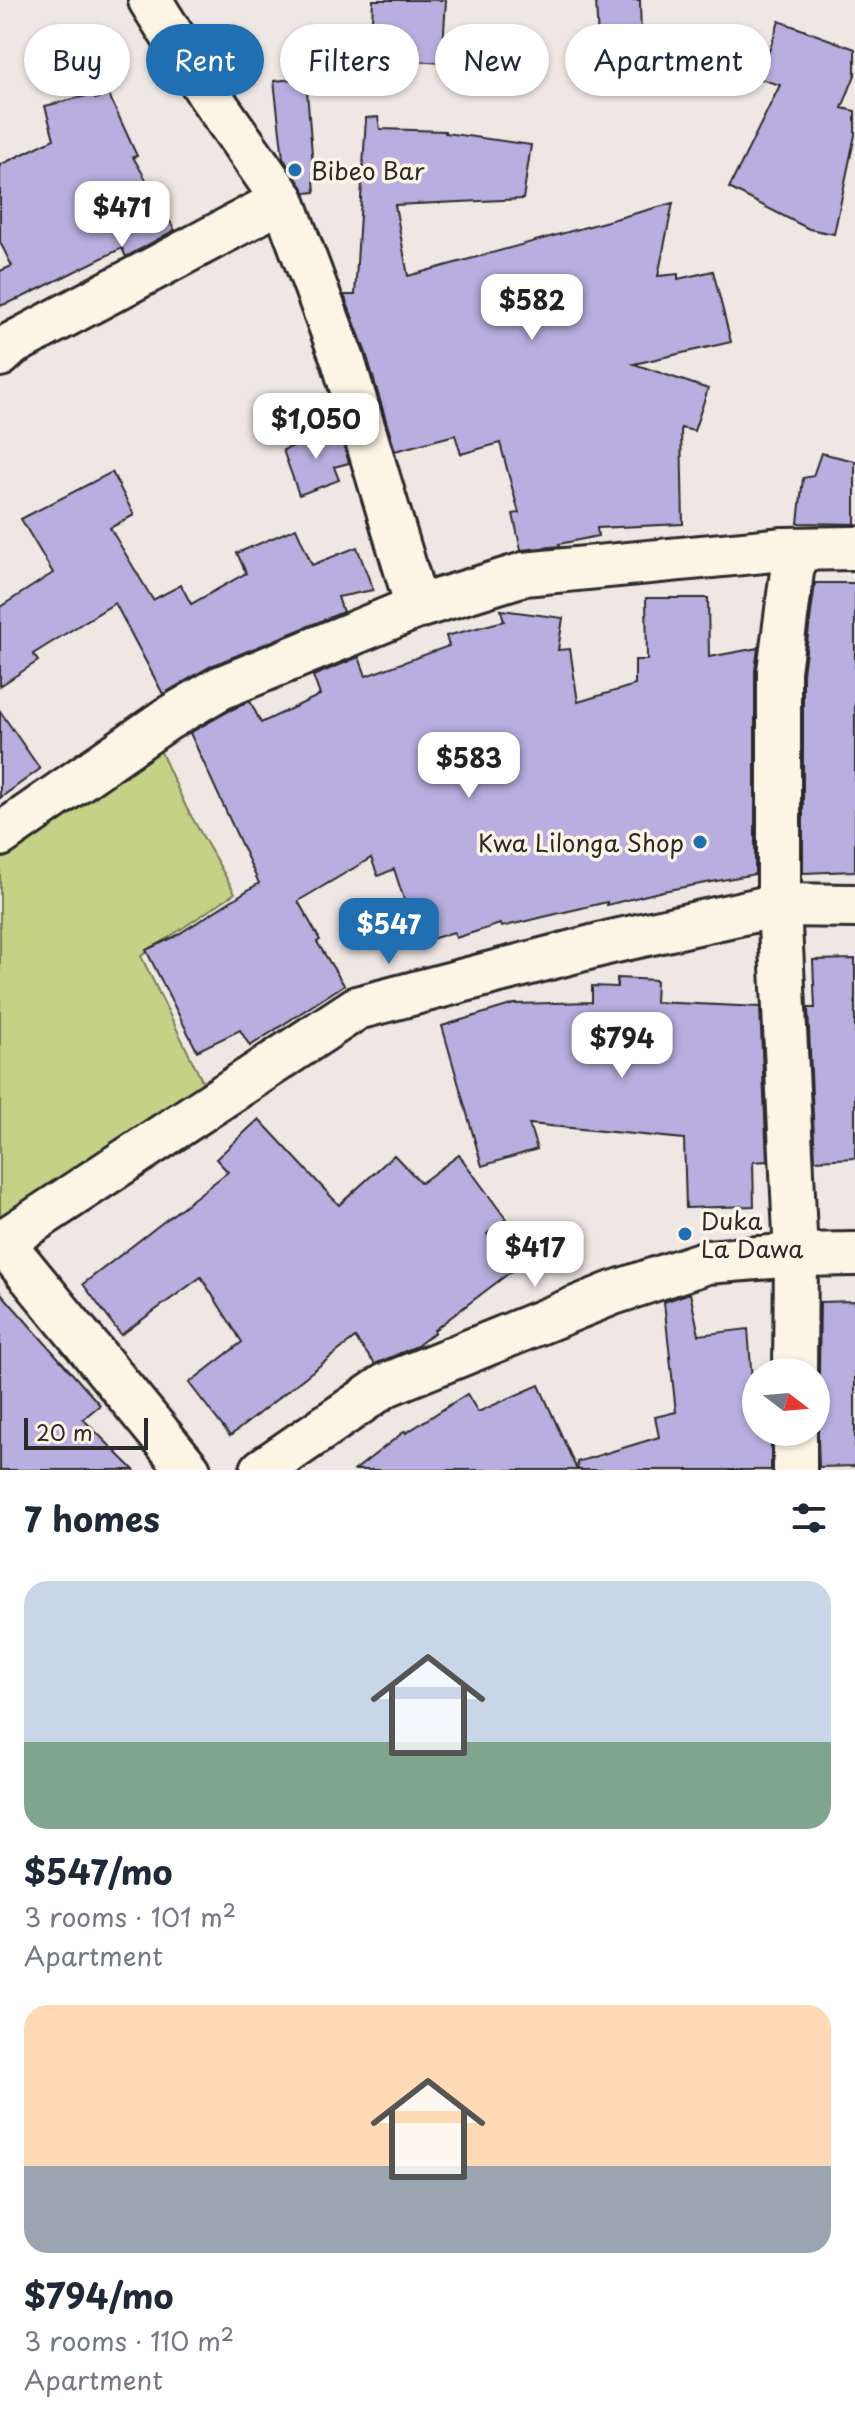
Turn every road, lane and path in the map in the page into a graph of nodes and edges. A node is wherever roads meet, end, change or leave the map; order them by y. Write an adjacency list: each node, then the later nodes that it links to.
1 (150, 0): 2 (street)
2 (283, 200): 3 (street); 6 (street)
3 (0, 355)
4 (855, 548): 5 (street)
5 (784, 549): 6 (street); 8 (street)
6 (417, 607): 7 (street)
7 (0, 835)
8 (779, 905): 9 (street); 10 (street); 12 (street)
9 (855, 906)
10 (1, 1241): 15 (street)
11 (855, 1254): 12 (street)
12 (796, 1255): 13 (street); 16 (street)
13 (795, 1358)
14 (795, 1446): 17 (street)
15 (189, 1470)
16 (262, 1470)
17 (795, 1470)

